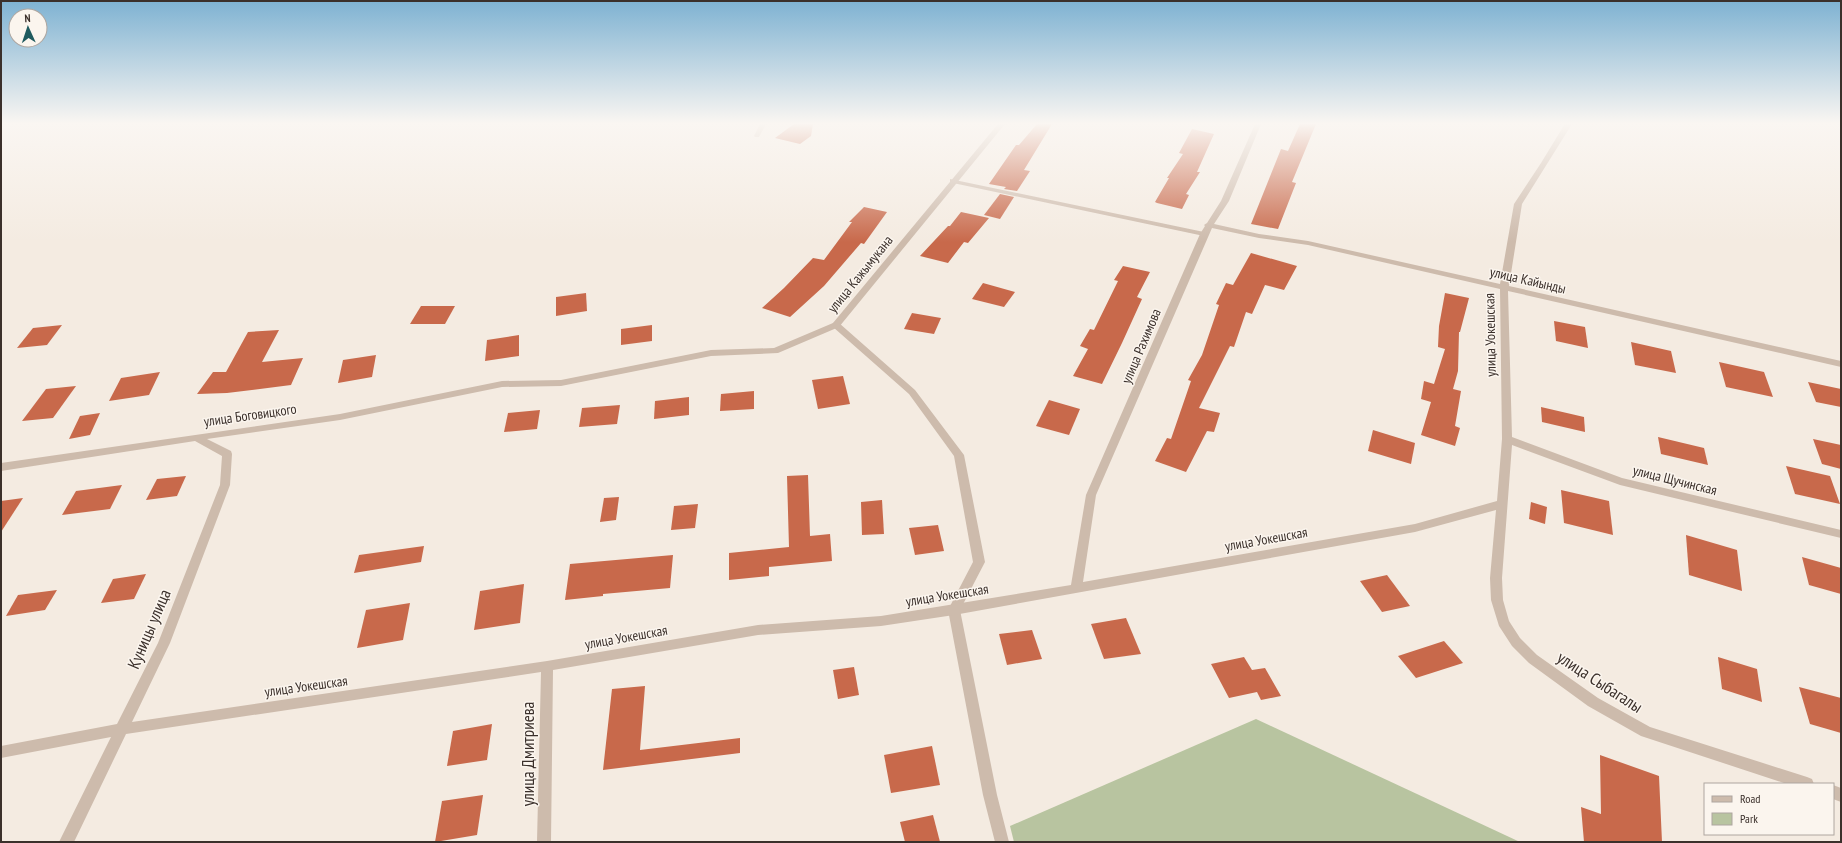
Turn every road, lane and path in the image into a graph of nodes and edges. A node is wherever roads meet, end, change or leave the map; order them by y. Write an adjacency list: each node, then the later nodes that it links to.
1 (968, 163): 4 (street, улица Кажымукана)
2 (1241, 163): 5 (street, улица Рахимова)
3 (1545, 163): 6 (street, улица Уокешская)
4 (953, 181): 5 (street, улица Кайынды); 7 (street, улица Кажымукана)
5 (1206, 230): 6 (street, улица Кайынды); 15 (street, улица Рахимова)
6 (1504, 288): 8 (street, улица Кайынды); 11 (street, улица Уокешская)
7 (836, 325): 9 (street, улица Кажымукана); 16 (street)
8 (1841, 364)
9 (502, 384): 10 (street, улица Боговицкого)
10 (196, 437): 12 (street, улица Боговицкого); 18 (street, Куницы улица)
11 (1507, 439): 13 (street, улица Уокешская); 14 (street, улица Щучинская)
12 (1, 467)
13 (1502, 504): 15 (street, улица Уокешская); 20 (street, улица Сыбагалы)
14 (1841, 534)
15 (1076, 588): 16 (street, улица Уокешская)
16 (954, 610): 17 (street, улица Уокешская); 23 (street)
17 (547, 666): 18 (street, улица Уокешская); 22 (street, улица Дмитриева)
18 (122, 729): 19 (street, улица Уокешская); 21 (street, Куницы улица)
19 (1, 752)
20 (1804, 783)
21 (66, 842)
22 (544, 842)
23 (1002, 842)

